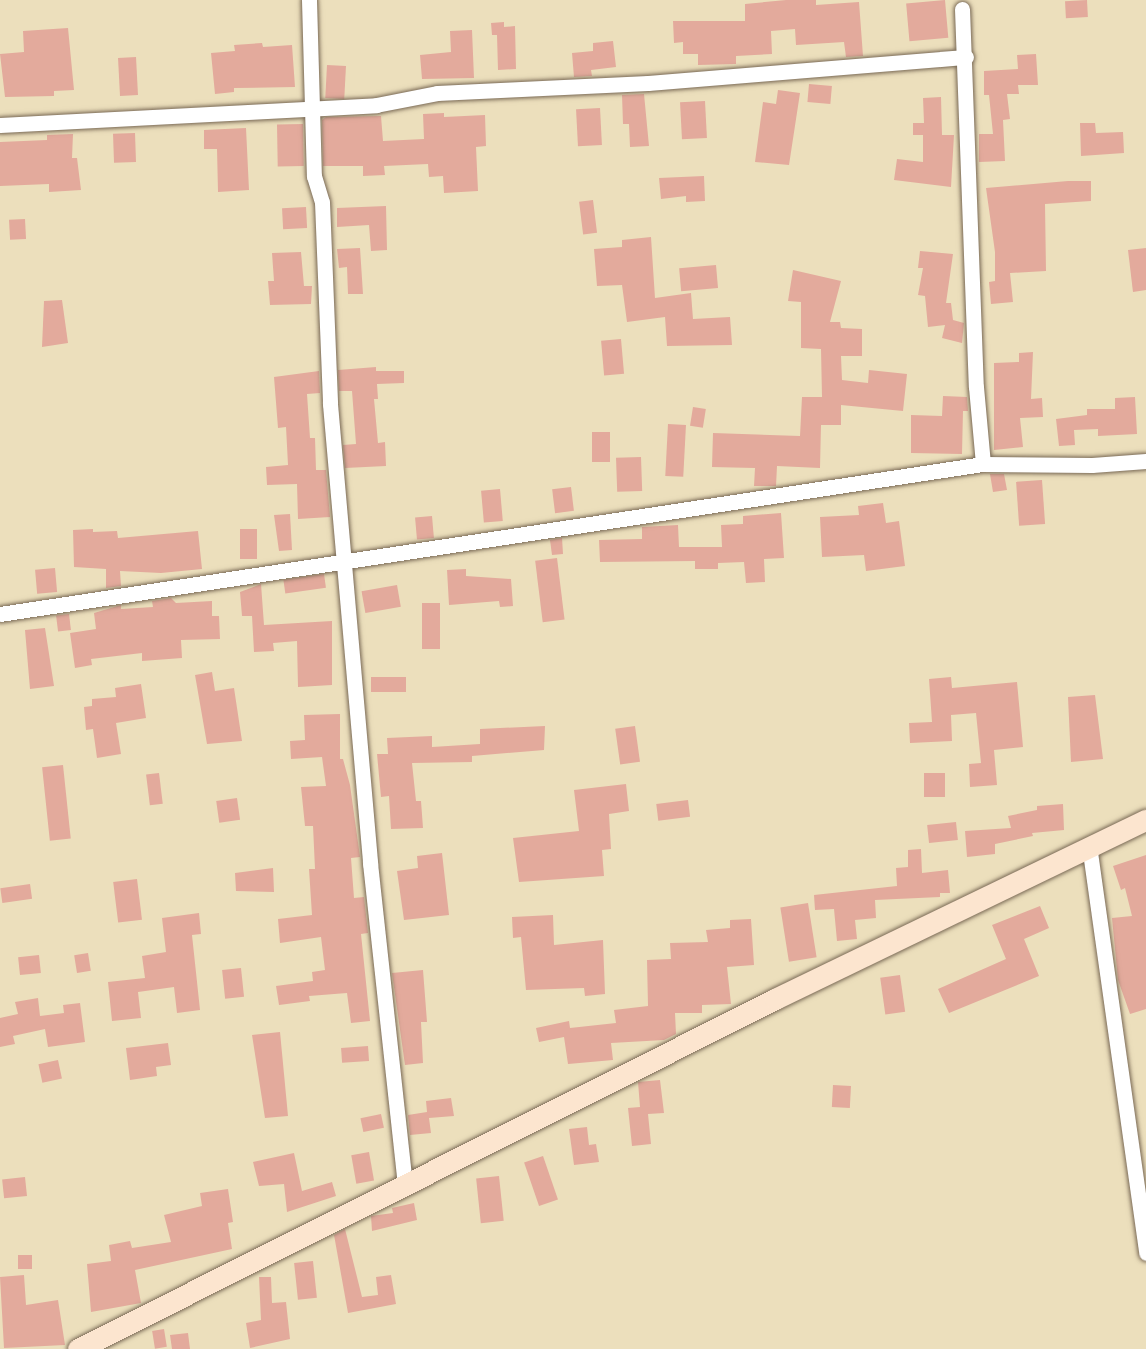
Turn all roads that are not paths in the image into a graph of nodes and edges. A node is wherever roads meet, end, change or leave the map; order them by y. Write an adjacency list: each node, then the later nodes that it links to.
1 (309, 0): 4 (street)
2 (962, 9): 3 (street)
3 (966, 57): 4 (street); 7 (street)
4 (313, 106): 5 (street); 8 (street)
5 (0, 125)
6 (1146, 461): 7 (street)
7 (983, 464): 8 (street)
8 (345, 561): 9 (street); 12 (street)
9 (0, 614)
10 (1146, 820): 11 (street)
11 (1089, 845): 12 (street); 13 (street)
12 (405, 1183): 14 (street)
13 (1146, 1253)
14 (78, 1349)

